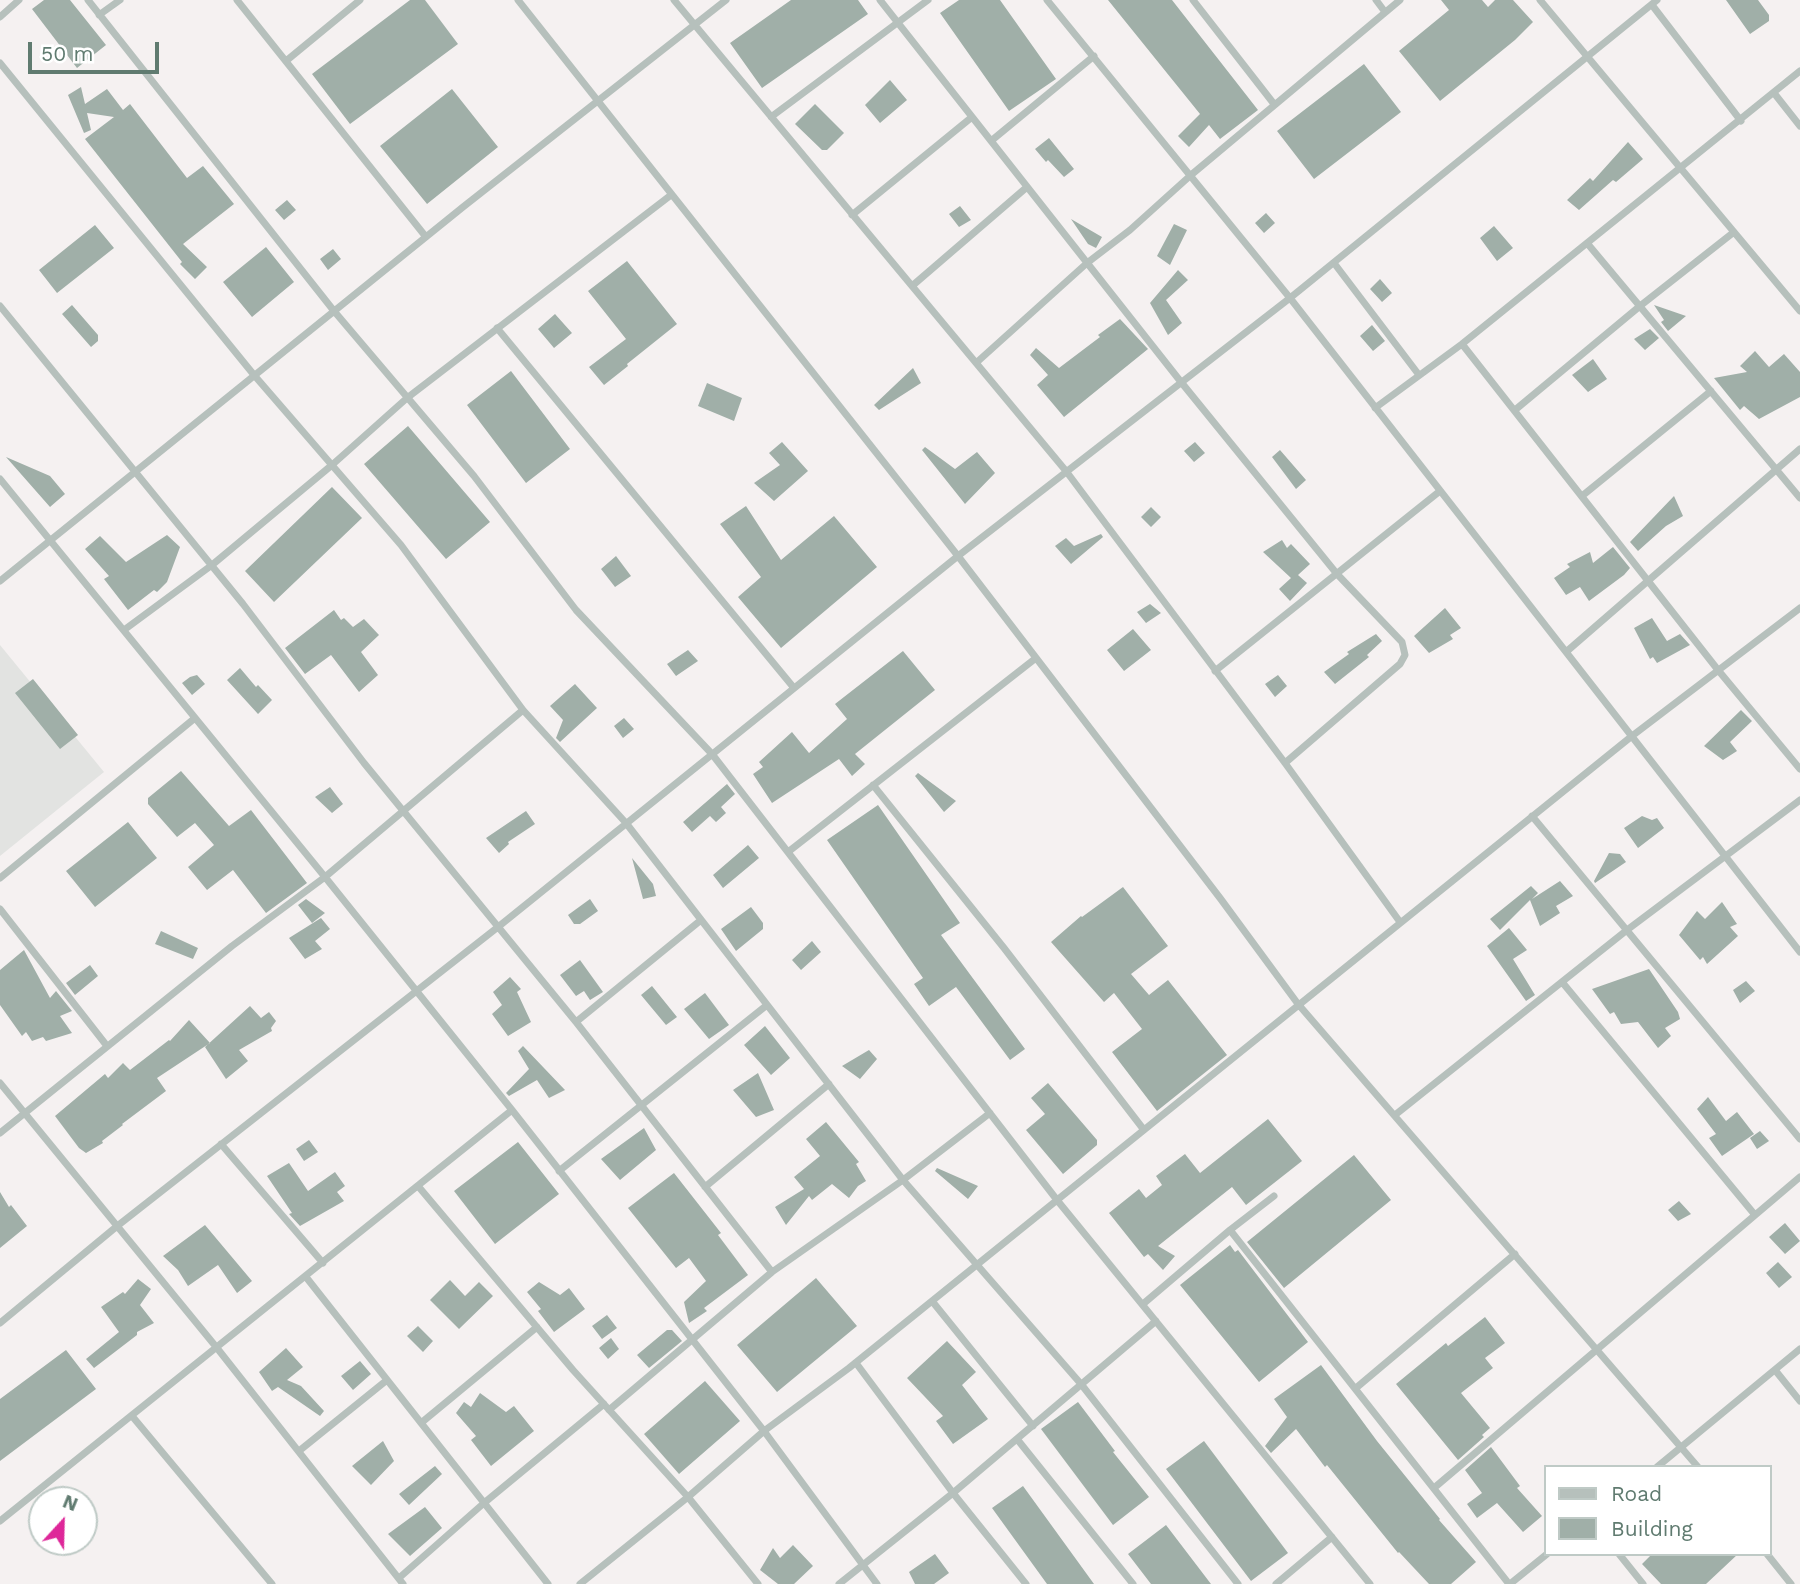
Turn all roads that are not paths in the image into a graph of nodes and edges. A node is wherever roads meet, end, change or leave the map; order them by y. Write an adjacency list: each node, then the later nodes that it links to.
1 (19, 0): 19 (street)
2 (88, 0): 18 (street)
3 (120, 0): 18 (street)
4 (237, 0): 24 (street)
5 (360, 0): 24 (street)
6 (518, 0): 28 (street)
7 (674, 0): 21 (street)
8 (726, 0): 21 (street)
9 (880, 0): 20 (street)
10 (928, 0): 20 (street)
11 (1047, 0): 22 (street)
12 (1193, 0): 29 (street)
13 (1376, 0): 17 (street)
14 (1400, 0): 17 (street)
15 (1541, 0): 23 (street)
16 (1654, 2): 23 (street); 32 (street)
17 (1385, 12): 29 (street)
18 (99, 15): 49 (street)
19 (0, 17)
20 (898, 24): 30 (street); 31 (street)
21 (694, 25): 28 (street); 30 (street)
22 (1094, 57): 34 (street); 36 (street)
23 (1587, 57): 35 (street); 44 (street)
24 (286, 61): 41 (street)
25 (0, 63): 54 (street)
26 (1800, 71): 27 (street)
27 (1774, 93): 32 (street); 33 (street)
28 (597, 101): 38 (street); 41 (street)
29 (1274, 104): 36 (street)
30 (771, 117): 39 (street)
31 (972, 117): 34 (street); 39 (street)
32 (1741, 121): 35 (street)
33 (1800, 126)
34 (990, 141): 37 (street)
35 (1681, 168): 40 (street); 42 (street)
36 (1191, 175): 43 (street); 46 (street)
37 (1027, 187): 43 (street); 45 (street)
38 (671, 195): 51 (street); 71 (street)
39 (852, 215): 45 (street)
40 (1734, 232): 48 (street); 50 (street)
41 (426, 237): 49 (street)
42 (1587, 243): 48 (street); 52 (street)
43 (1087, 263): 53 (street); 56 (street)
44 (1334, 263): 46 (street); 55 (street)
45 (912, 286): 53 (street)
46 (1290, 298): 56 (street); 59 (street)
47 (0, 306): 64 (street)
48 (1640, 306): 57 (street); 60 (street)
49 (334, 311): 54 (street); 58 (street)
50 (1800, 311)
51 (497, 328): 58 (street); 82 (street)
52 (1462, 344): 55 (street); 60 (street)
53 (976, 363): 65 (street)
54 (254, 375): 62 (street); 64 (street)
55 (1419, 375): 59 (street)
56 (1181, 382): 65 (street); 73 (street)
57 (1711, 391): 63 (street); 68 (street)
58 (407, 397): 62 (street); 86 (street)
59 (1376, 408): 67 (street)
60 (1515, 410): 68 (street)
61 (1800, 449): 63 (street)
62 (332, 465): 72 (street); 83 (street)
63 (1776, 469): 69 (street); 74 (street)
64 (134, 471): 70 (street); 72 (street)
65 (1066, 471): 71 (street); 81 (street)
66 (0, 479): 70 (street)
67 (1440, 491): 73 (street); 78 (street)
68 (1582, 496): 74 (street)
69 (1800, 498)
70 (50, 539): 75 (street); 77 (street)
71 (958, 556): 79 (street); 82 (street)
72 (212, 565): 77 (street); 91 (street)
73 (1337, 574): 81 (street); 87 (street)
74 (1648, 580): 78 (street); 80 (street)
75 (0, 581)
76 (1800, 608): 80 (street)
77 (124, 630): 84 (street)
78 (1566, 652): 85 (street)
79 (1036, 658): 89 (street); 106 (street)
80 (1718, 670): 85 (street); 88 (street)
81 (1215, 671): 87 (street)
82 (794, 688): 86 (street)
83 (523, 710): 91 (street); 93 (street)
84 (195, 718): 96 (street); 97 (street)
85 (1632, 736): 92 (street); 95 (street)
86 (712, 754): 93 (street); 94 (street)
87 (1285, 762): 100 (street)
88 (1800, 769)
89 (873, 785): 94 (street); 117 (street)
90 (1800, 800): 95 (street)
91 (403, 811): 96 (street); 101 (street)
92 (1532, 816): 100 (street); 102 (street)
93 (626, 824): 99 (street); 101 (street)
94 (788, 852): 115 (street)
95 (1726, 855): 102 (street); 103 (street)
96 (325, 877): 105 (street); 109 (street)
97 (0, 878)
98 (0, 909): 109 (street)
99 (701, 920): 107 (street); 108 (street)
100 (1400, 922): 106 (street)
101 (498, 927): 105 (street); 108 (street)
102 (1626, 930): 104 (street); 119 (street)
103 (1798, 946)
104 (1562, 982): 116 (street); 128 (street)
105 (415, 992): 113 (street); 120 (street)
106 (1298, 1004): 116 (street); 117 (street)
107 (767, 1005): 111 (street); 112 (street)
108 (576, 1023): 112 (street)
109 (107, 1046): 114 (street)
110 (0, 1083): 114 (street)
111 (829, 1084): 123 (street); 125 (street)
112 (640, 1105): 121 (street); 125 (street)
113 (512, 1110): 121 (street); 124 (street)
114 (25, 1113): 118 (street); 129 (street)
115 (990, 1113): 123 (street); 127 (street)
116 (1395, 1115): 131 (street)
117 (1144, 1130): 127 (street)
118 (0, 1133)
119 (1800, 1139)
120 (221, 1144): 129 (street); 132 (street)
121 (559, 1171): 141 (street)
122 (1800, 1177): 128 (street)
123 (903, 1180): 133 (street); 134 (street)
124 (418, 1186): 132 (street); 140 (street)
125 (705, 1187): 134 (street)
126 (1273, 1196): 130 (street)
127 (1057, 1199): 133 (street); 137 (street)
128 (1755, 1215): 143 (street)
129 (116, 1227): 139 (street); 142 (street)
130 (1230, 1230): 137 (street); 149 (street)
131 (1515, 1254): 143 (street); 149 (street)
132 (323, 1263): 135 (street)
133 (976, 1264): 136 (street); 148 (street)
134 (772, 1272): 141 (street)
135 (306, 1277): 142 (street); 147 (street)
136 (932, 1301): 145 (street); 154 (street)
137 (1143, 1304): 138 (street)
138 (1156, 1321): 148 (street); 166 (street)
139 (0, 1323)
140 (537, 1327): 151 (street); 153 (street)
141 (693, 1340): 151 (street); 155 (street)
142 (217, 1348): 152 (street); 158 (street)
143 (1598, 1349): 157 (street); 161 (street)
144 (1800, 1349): 146 (street)
145 (856, 1363): 155 (street); 162 (street)
146 (1775, 1370): 150 (street); 157 (street)
147 (387, 1380): 153 (street); 158 (street)
148 (1081, 1384): 154 (street); 180 (street)
149 (1356, 1388): 161 (street)
150 (1800, 1401)
151 (607, 1407): 163 (street); 164 (street)
152 (132, 1416): 165 (street); 172 (street)
153 (421, 1423): 164 (street)
154 (1033, 1426): 156 (street)
155 (764, 1431): 163 (street); 170 (street)
156 (1017, 1439): 162 (street); 179 (street)
157 (1682, 1446): 159 (street); 160 (street)
158 (299, 1451): 171 (street)
159 (1659, 1465)
160 (1696, 1465)
161 (1434, 1488): 183 (street)
162 (953, 1493): 170 (street); 178 (street)
163 (688, 1497): 174 (street); 175 (street)
164 (484, 1503): 171 (street); 173 (street)
165 (0, 1521)
166 (1332, 1537): 181 (street); 182 (street)
167 (1545, 1556): 183 (street)
168 (1621, 1556): 184 (street)
169 (1769, 1556): 185 (street)
170 (862, 1566): 176 (street); 177 (street)
171 (401, 1581)
172 (272, 1584)
173 (548, 1584)
174 (580, 1584)
175 (758, 1584)
176 (839, 1584)
177 (877, 1584)
178 (1026, 1584)
179 (1133, 1584)
180 (1238, 1584)
181 (1276, 1584)
182 (1370, 1584)
183 (1510, 1584)
184 (1643, 1584)
185 (1791, 1584)

